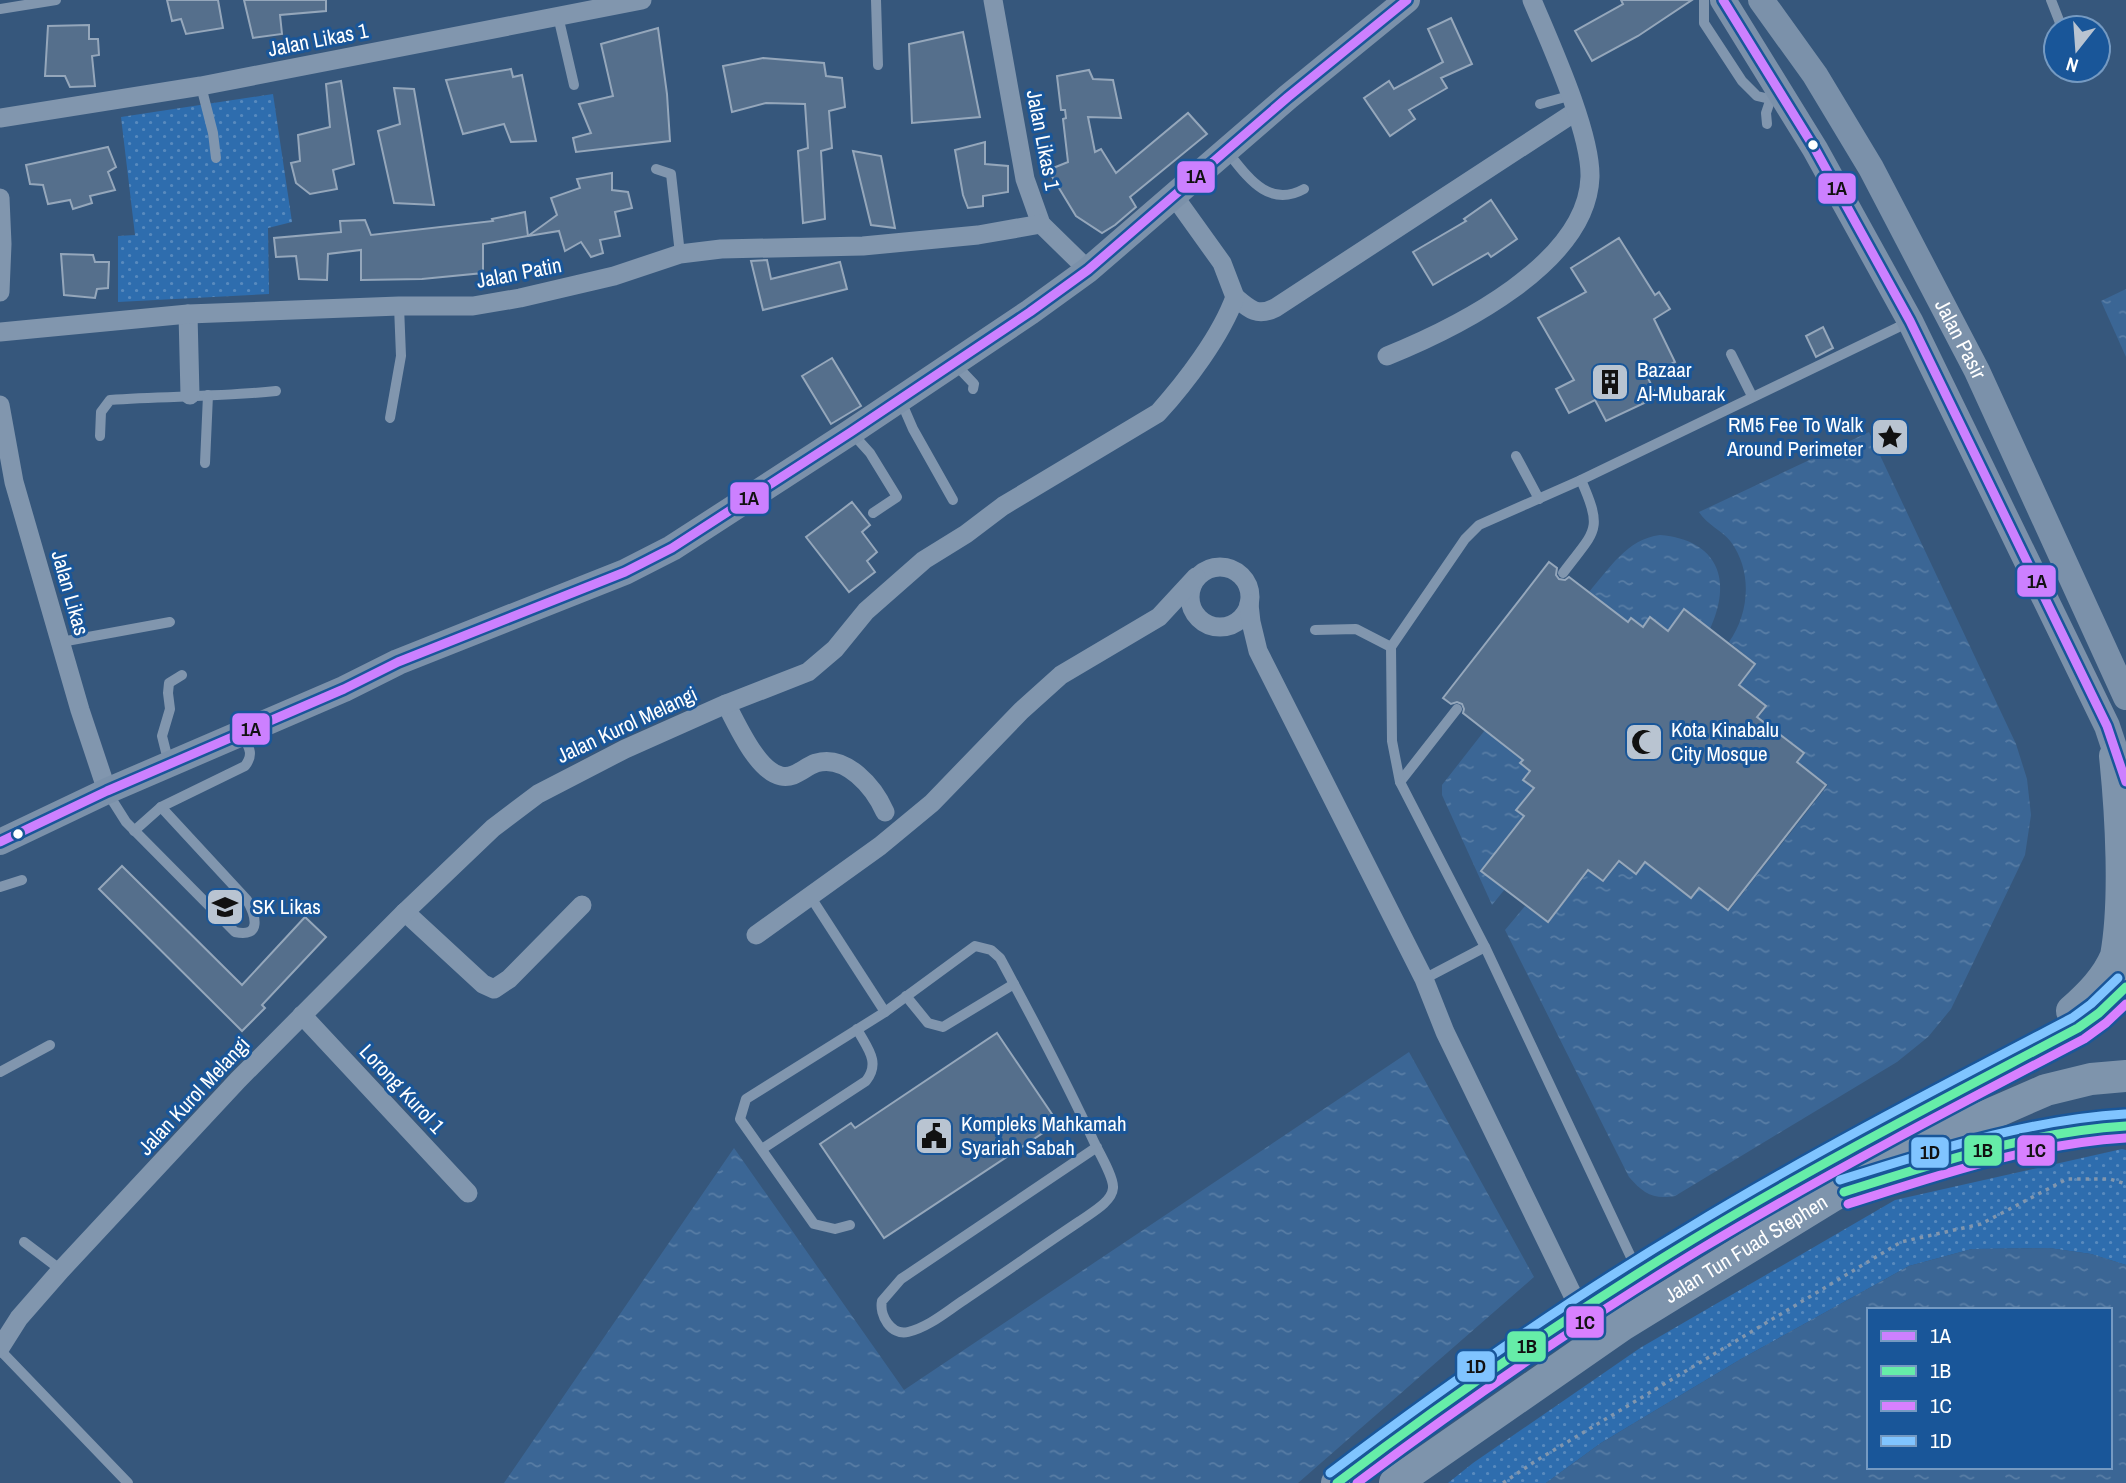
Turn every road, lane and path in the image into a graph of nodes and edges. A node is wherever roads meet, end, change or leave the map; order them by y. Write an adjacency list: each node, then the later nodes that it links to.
1 (56, 0): 10 (lane)
2 (642, 0): 11 (street, Jalan Likas 1)
3 (876, 0): 12 (lane)
4 (993, 0): 26 (street, Jalan Likas 1)
5 (1532, 0): 17 (street)
6 (1704, 0): 15 (lane)
7 (1723, 0): 15 (main road, Jalan Pasir)
8 (1401, 2): 20 (main road)
9 (1771, 7): 66 (main road, Jalan Pasir)
10 (0, 9)
11 (558, 16): 13 (lane); 14 (street, Jalan Likas 1)
12 (878, 65)
13 (573, 85)
14 (201, 86): 18 (street, Jalan Likas 1); 21 (lane)
15 (1776, 97): 19 (lane); 34 (main road, Jalan Pasir)
16 (1540, 104): 17 (lane)
17 (1572, 104): 31 (street); 37 (street)
18 (0, 118)
19 (1767, 124)
20 (1226, 150): 23 (lane); 24 (main road)
21 (216, 158)
22 (656, 169): 28 (lane)
23 (1304, 189)
24 (1174, 196): 29 (main road); 31 (street)
25 (0, 198): 27 (street)
26 (1041, 225): 28 (street, Jalan Patin); 29 (street, Jalan Likas 1)
27 (1, 244): 30 (street)
28 (680, 254): 32 (street, Jalan Patin)
29 (1088, 270): 38 (main road)
30 (0, 292)
31 (1235, 298): 67 (street, Jalan Kurol Melangi)
32 (399, 306): 33 (street, Jalan Patin); 45 (lane)
33 (188, 314): 35 (street, Jalan Patin); 41 (street)
34 (1910, 321): 42 (lane); 71 (main road, Jalan Pasir)
35 (0, 332)
36 (1731, 354): 42 (lane)
37 (1387, 356)
38 (954, 362): 39 (lane); 43 (main road)
39 (973, 389)
40 (276, 391): 41 (lane)
41 (199, 395): 47 (lane); 49 (lane)
42 (1752, 396): 50 (lane)
43 (900, 399): 46 (main road); 53 (lane)
44 (0, 405): 51 (street, Jalan Likas)
45 (390, 418)
46 (851, 432): 54 (lane); 69 (main road)
47 (100, 436)
48 (1516, 456): 52 (lane)
49 (205, 463)
50 (1581, 480): 52 (lane); 55 (lane)
51 (7, 488): 62 (street, Jalan Likas)
52 (1539, 499): 63 (lane)
53 (953, 500)
54 (873, 513)
55 (1563, 573)
56 (1196, 578): 57 (street); 58 (street); 60 (street)
57 (1250, 604): 60 (street); 64 (street)
58 (1159, 617): 60 (street); 80 (street)
59 (170, 622): 62 (lane)
60 (1211, 625): 64 (street)
61 (1315, 630): 63 (lane)
62 (61, 642): 73 (street, Jalan Likas)
63 (1391, 647): 72 (lane)
64 (1258, 651): 85 (street)
65 (182, 675): 70 (lane)
66 (2126, 697)
67 (726, 704): 75 (street); 82 (street, Jalan Kurol Melangi)
68 (1457, 709): 72 (lane)
69 (241, 733): 70 (main road); 74 (lane)
70 (169, 764): 73 (main road)
71 (2121, 769): 95 (highway)
72 (1400, 782): 84 (lane)
73 (107, 791): 76 (lane); 77 (main road)
74 (161, 807): 76 (lane); 76 (lane)
75 (885, 812)
76 (134, 831)
77 (0, 842)
78 (22, 880): 79 (lane)
79 (0, 887)
80 (810, 896): 83 (street); 89 (lane)
81 (582, 905): 82 (street)
82 (405, 912): 90 (street, Jalan Kurol Melangi)
83 (756, 935)
84 (1485, 947): 85 (lane); 105 (lane)
85 (1424, 979): 106 (street)
86 (1014, 984): 88 (lane); 88 (lane); 97 (lane)
87 (2126, 988): 95 (highway, Jalan Tun Fuad Stephen)
88 (906, 996): 89 (lane)
89 (885, 1012): 91 (lane)
90 (302, 1015): 100 (street, Lorong Kurol 1); 104 (street, Jalan Kurol Melangi)
91 (857, 1029): 98 (lane); 98 (lane)
92 (50, 1045): 93 (lane)
93 (0, 1072)
94 (2126, 1076): 101 (highway, Jalan Tun Fuad Stephen)
95 (1984, 1080): 105 (highway, Jalan Tun Fuad Stephen)
96 (2126, 1126): 101 (highway)
97 (1097, 1147): 97 (lane)
98 (762, 1149): 102 (lane)
99 (2126, 1184): 111 (path)
100 (468, 1193)
101 (1832, 1196): 110 (highway, Jalan Tun Fuad Stephen)
102 (850, 1225)
103 (24, 1242): 104 (lane)
104 (61, 1270): 107 (street, Jalan Kurol Melangi)
105 (1639, 1272): 106 (highway, Jalan Tun Fuad Stephen)
106 (1580, 1310): 109 (highway, Jalan Tun Fuad Stephen)
107 (0, 1349): 108 (lane)
108 (128, 1483)
109 (1337, 1483)
110 (1395, 1483)
111 (1503, 1483)

